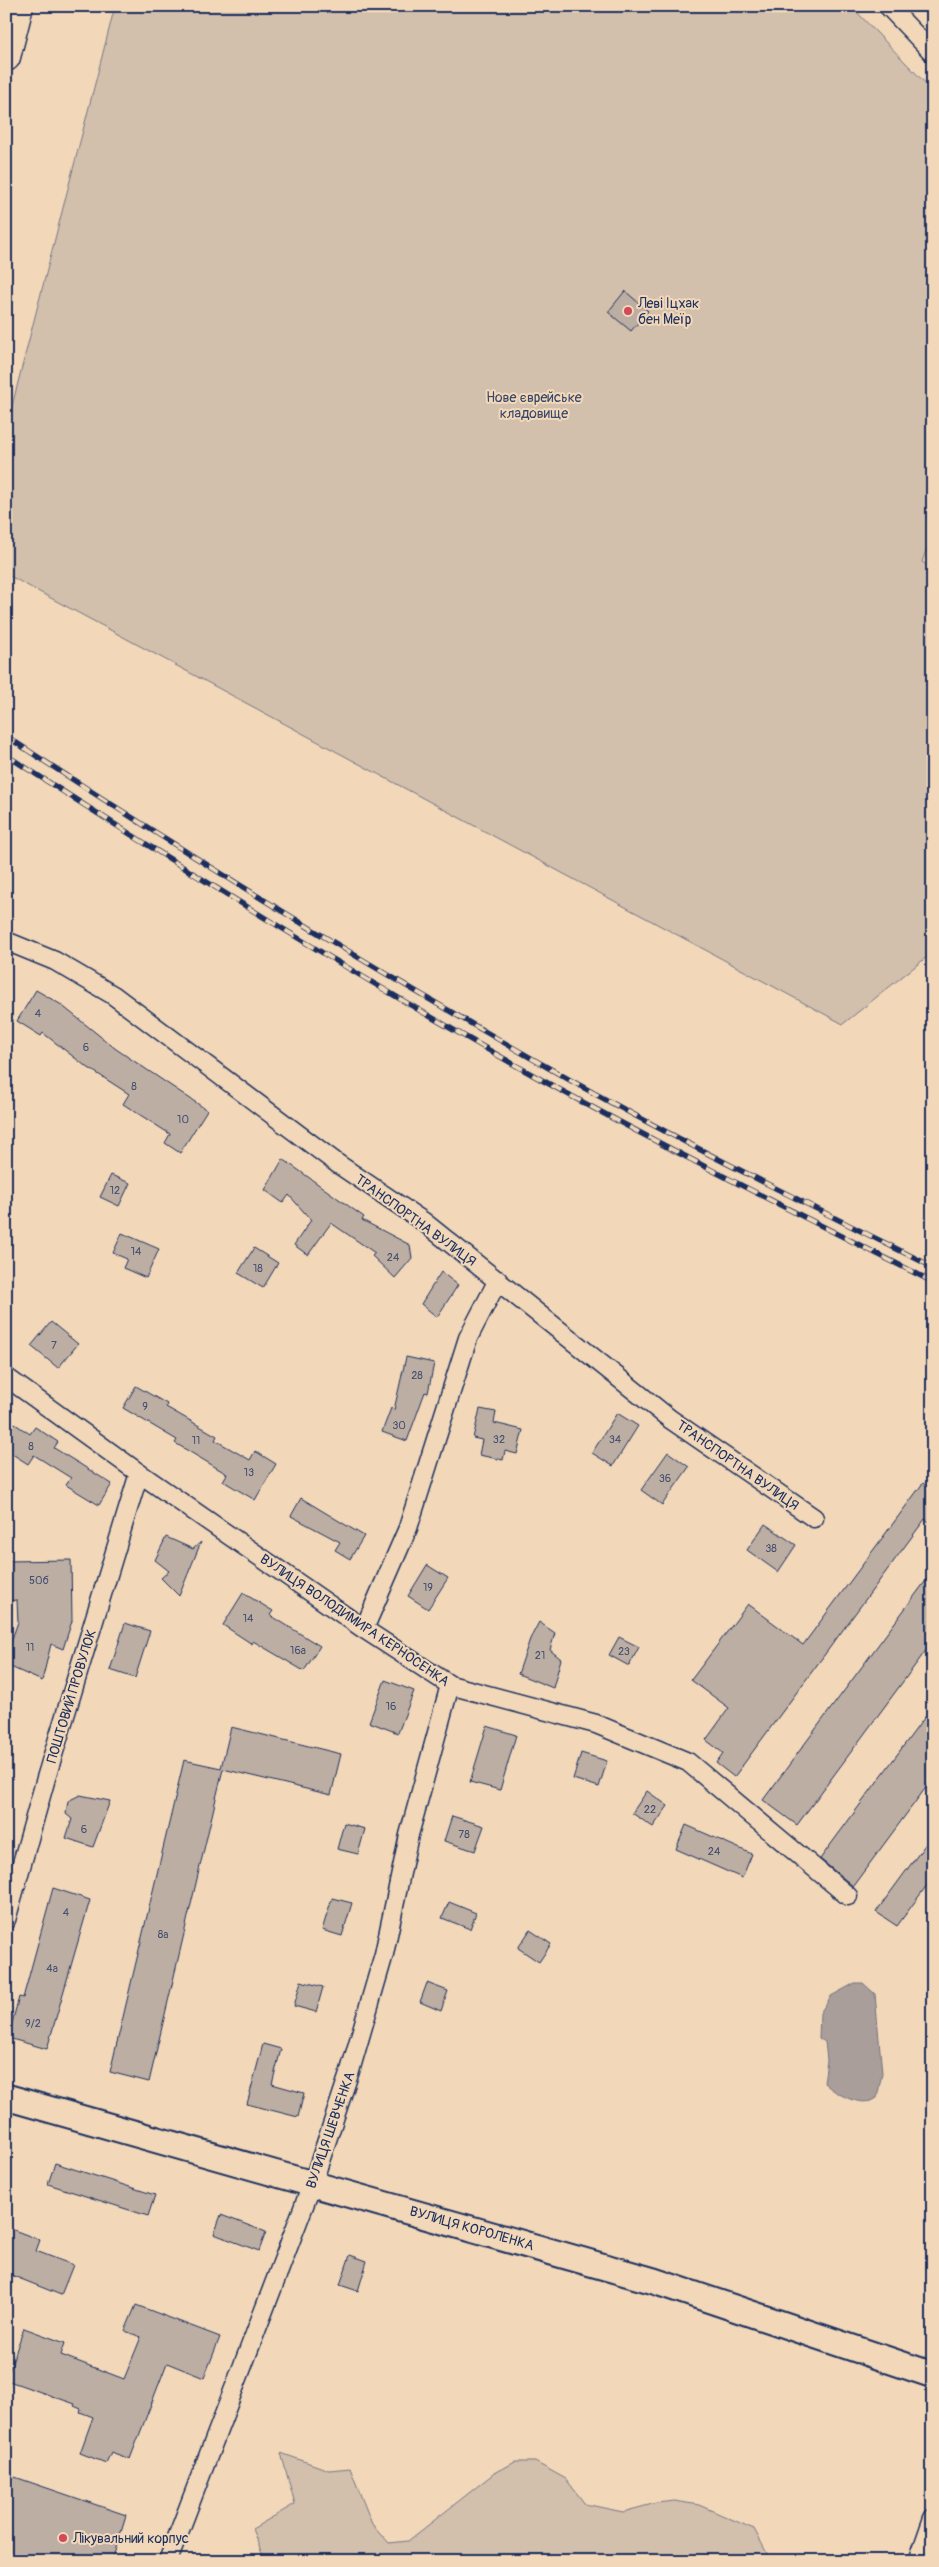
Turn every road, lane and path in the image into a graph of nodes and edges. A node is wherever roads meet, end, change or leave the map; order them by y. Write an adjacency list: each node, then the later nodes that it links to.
1 (19, 6): 4 (main road)
2 (888, 6): 3 (street)
3 (933, 53)
4 (6, 57)
5 (6, 941): 6 (street, ТРАНСПОРТНА ВУЛИЦЯ)
6 (498, 1280): 9 (street, ТРАНСПОРТНА ВУЛИЦЯ); 10 (street)
7 (6, 1377): 8 (street, ВУЛИЦЯ ВОЛОДИМИРА КЕРНОСЕНКА)
8 (139, 1473): 10 (street, ВУЛИЦЯ ВОЛОДИМИРА КЕРНОСЕНКА); 13 (street, ПОШТОВИЙ ПРОВУЛОК)
9 (814, 1518)
10 (364, 1629): 11 (street, ВУЛИЦЯ ВОЛОДИМИРА КЕРНОСЕНКА)
11 (450, 1685): 12 (street, ВУЛИЦЯ ВОЛОДИМИРА КЕРНОСЕНКА); 15 (street, ВУЛИЦЯ ШЕВЧЕНКА)
12 (848, 1896)
13 (6, 1920)
14 (6, 2097): 15 (main road, ВУЛИЦЯ КОРОЛЕНКА)
15 (313, 2182): 16 (main road, ВУЛИЦЯ КОРОЛЕНКА); 18 (street, ВУЛИЦЯ ШЕВЧЕНКА)
16 (933, 2375)
17 (933, 2518): 19 (street)
18 (168, 2561)
19 (918, 2561)

